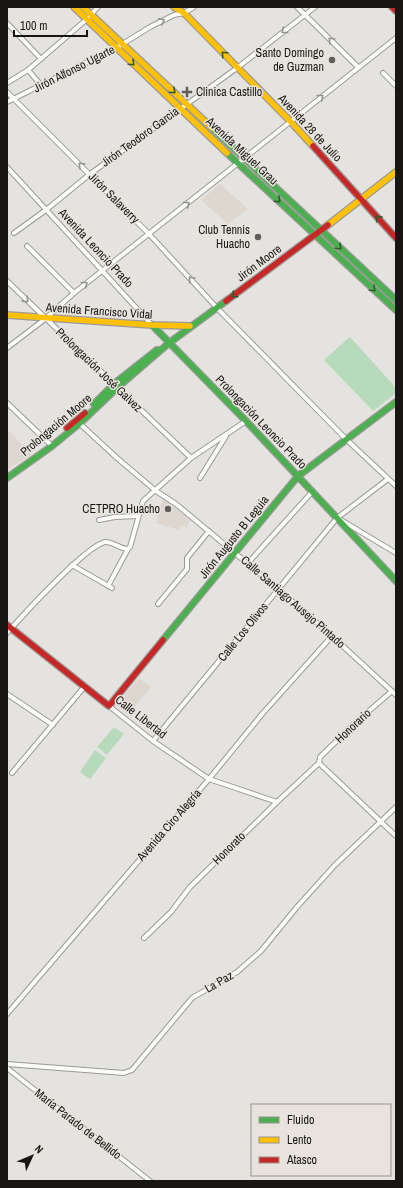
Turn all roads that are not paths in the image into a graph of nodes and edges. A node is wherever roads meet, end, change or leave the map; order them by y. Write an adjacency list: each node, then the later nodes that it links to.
1 (74, 7): 11 (street, Avenida Miguel Grau)
2 (83, 7): 9 (street, Avenida Miguel Grau)
3 (98, 7): 9 (street)
4 (174, 7): 8 (street, Avenida 28 de Julio)
5 (194, 7): 8 (street, Jirón Alfonso Ugarte)
6 (297, 7): 10 (street)
7 (315, 7): 10 (street, Jirón Teodoro Garcia)
8 (184, 13): 14 (street, Jirón Alfonso Ugarte, one-way to 8); 17 (street, Avenida 28 de Julio, one-way to 8)
9 (91, 14): 11 (street); 14 (street, Avenida Miguel Grau)
10 (305, 14): 17 (street, Jirón Teodoro Garcia, one-way to 17); 18 (street, one-way to 10)
11 (87, 19): 15 (street, Avenida Miguel Grau); 16 (street)
12 (7, 23): 16 (street)
13 (396, 38): 18 (street)
14 (123, 44): 15 (street, Jirón Alfonso Ugarte); 27 (street, Avenida Miguel Grau, one-way to 27)
15 (116, 48): 22 (street, Jirón Alfonso Ugarte); 28 (street, Avenida Miguel Grau, one-way to 28)
16 (41, 59): 19 (street)
17 (237, 68): 27 (street, Jirón Teodoro Garcia); 29 (street, Avenida 28 de Julio)
18 (358, 68): 29 (street, one-way to 18)
19 (28, 70): 21 (street); 22 (street)
20 (383, 73): 23 (street)
21 (7, 83)
22 (41, 85): 25 (street, Jirón Alfonso Ugarte)
23 (396, 86)
24 (7, 92): 25 (street, Jirón Salaverry)
25 (14, 99): 26 (street, Jirón Alfonso Ugarte); 34 (street, Jirón Salaverry, one-way to 25)
26 (7, 102)
27 (186, 103): 28 (street, Jirón Teodoro Garcia); 30 (street, Avenida Miguel Grau)
28 (180, 108): 31 (street, Avenida Miguel Grau); 34 (street, Jirón Teodoro Garcia)
29 (291, 122): 30 (street); 35 (street, Avenida 28 de Julio)
30 (245, 158): 31 (street); 37 (street, Avenida Miguel Grau)
31 (238, 164): 39 (street, one-way to 31); 40 (street, Avenida Miguel Grau, one-way to 40)
32 (7, 167): 36 (street, Avenida Leoncio Prado)
33 (396, 172): 35 (street, Jirón Moore)
34 (90, 174): 36 (street, Jirón Teodoro Garcia); 39 (street, Jirón Salaverry)
35 (361, 199): 37 (street, Jirón Moore); 41 (street, Avenida 28 de Julio, one-way to 35)
36 (46, 210): 38 (street, Jirón Teodoro Garcia); 43 (street, Avenida Leoncio Prado)
37 (321, 230): 40 (street, Jirón Moore); 46 (street, Avenida Miguel Grau, one-way to 46)
38 (14, 233)
39 (149, 234): 43 (street); 47 (street, Jirón Salaverry, one-way to 39)
40 (315, 235): 47 (street, Jirón Moore, one-way to 47); 48 (street, Avenida Miguel Grau, one-way to 48)
41 (396, 237)
42 (27, 246): 45 (street)
43 (102, 271): 45 (street, one-way to 43); 51 (street, Avenida Leoncio Prado)
44 (7, 281): 50 (street, Prolongación José Galvez, one-way to 50)
45 (74, 293): 50 (street)
46 (396, 300)
47 (217, 308): 52 (street, Jirón Moore); 61 (street, Jirón Salaverry)
48 (396, 310)
49 (7, 315): 50 (street, Avenida Francisco Vidal)
50 (45, 319): 51 (street, Avenida Francisco Vidal); 54 (street); 55 (street, Prolongación José Galvez)
51 (152, 326): 52 (street, Avenida Francisco Vidal); 53 (street, Avenida Leoncio Prado)
52 (191, 326): 53 (street, Jirón Moore)
53 (169, 343): 55 (street, Jirón Moore); 59 (street, Prolongación Leoncio Prado)
54 (7, 348)
55 (116, 385): 58 (street, Prolongación Moore); 63 (street, Prolongación José Galvez)
56 (396, 402): 61 (street, Jirón Augusto B Leguia)
57 (7, 403): 62 (street)
58 (78, 421): 62 (street, Prolongación Moore); 69 (street, Calle Santiago Ausejo Pintado)
59 (246, 421): 60 (street); 65 (street, Prolongación Leoncio Prado)
60 (227, 435): 63 (street); 66 (street)
61 (347, 440): 65 (street, Jirón Augusto B Leguia); 67 (street, Jirón Salaverry)
62 (51, 445): 64 (street, Prolongación Moore)
63 (191, 458): 69 (street)
64 (8, 474)
65 (298, 476): 70 (street, Prolongación Leoncio Prado); 76 (street, Jirón Augusto B Leguia)
66 (200, 478)
67 (388, 478): 68 (street, Jirón Salaverry); 72 (street, Calle Los Olivos)
68 (396, 486)
69 (156, 491): 71 (street); 74 (street, Calle Santiago Ausejo Pintado)
70 (312, 492): 72 (street, Prolongación Leoncio Prado); 78 (street)
71 (138, 516): 73 (street); 75 (street)
72 (337, 518): 77 (street, Prolongación Leoncio Prado); 80 (street, Prolongación Leoncio Prado); 81 (street, Prolongación Leoncio Prado); 82 (street, Calle Los Olivos)
73 (98, 520)
74 (209, 531): 76 (street, Calle Santiago Ausejo Pintado); 83 (street)
75 (128, 549): 79 (street); 79 (street)
76 (236, 552): 78 (street, Calle Santiago Ausejo Pintado); 90 (street, Jirón Augusto B Leguia)
77 (396, 552)
78 (248, 563): 82 (street, Calle Santiago Ausejo Pintado)
79 (72, 565): 84 (street)
80 (396, 581)
81 (396, 586)
82 (278, 589): 85 (street, Calle Santiago Ausejo Pintado); 92 (street, Calle Los Olivos)
83 (158, 604)
84 (8, 629): 86 (street, Calle Libertad)
85 (332, 636): 87 (street, Calle Santiago Ausejo Pintado); 95 (street, Avenida Ciro Alegría)
86 (85, 686): 90 (street, Calle Libertad); 91 (street)
87 (392, 691): 89 (street, Calle Santiago Ausejo Pintado); 93 (street, Honorario)
88 (7, 694): 91 (street)
89 (396, 695)
90 (109, 706): 92 (street, Calle Libertad)
91 (53, 725): 94 (street)
92 (153, 741): 95 (street, Calle Libertad)
93 (319, 763): 96 (street, Honorato); 98 (street)
94 (12, 773)
95 (209, 779): 96 (street, Calle Libertad); 101 (street, Avenida Ciro Alegría)
96 (277, 802): 100 (street, Honorato)
97 (396, 807): 98 (street, La Paz)
98 (380, 821): 99 (street); 102 (street, La Paz)
99 (396, 836)
100 (144, 938)
101 (7, 1014)
102 (7, 1064)
103 (7, 1068): 104 (street, María Parado de Bellido)
104 (150, 1181)

